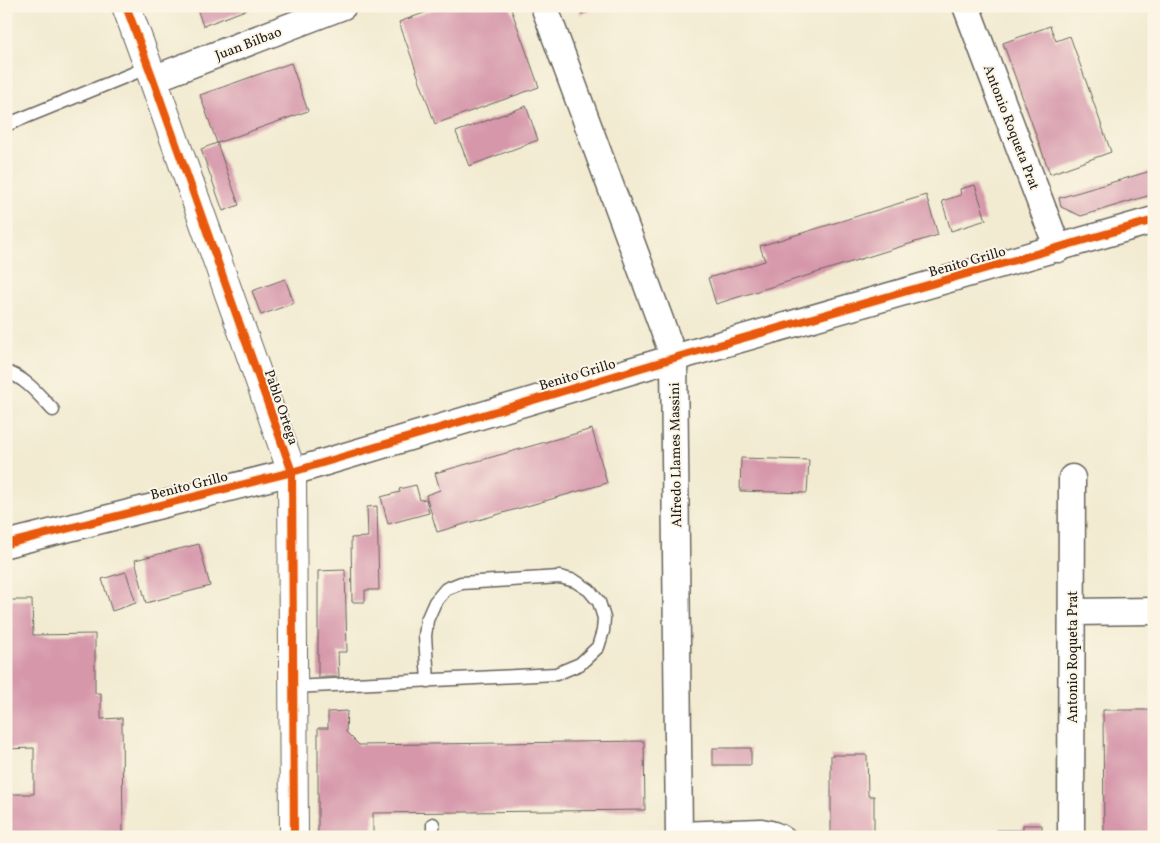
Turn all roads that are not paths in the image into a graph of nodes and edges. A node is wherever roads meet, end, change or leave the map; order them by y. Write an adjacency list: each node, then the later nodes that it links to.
1 (126, 6): 5 (street, Pablo Ortega)
2 (342, 6): 5 (street, Juan Bilbao)
3 (544, 6): 9 (street, Alfredo Llames Massini)
4 (966, 6): 8 (street, Antonio Roqueta Prat)
5 (151, 73): 6 (lane); 12 (street, Pablo Ortega)
6 (6, 125)
7 (1154, 220): 8 (street, Benito Grillo)
8 (1058, 248): 9 (street, Benito Grillo)
9 (674, 358): 12 (street, Benito Grillo); 19 (street, Alfredo Llames Massini)
10 (6, 372): 11 (lane)
11 (53, 410)
12 (292, 472): 14 (street, Benito Grillo); 18 (street, Pablo Ortega)
13 (1072, 478): 15 (street, Antonio Roqueta Prat)
14 (6, 544)
15 (1072, 612): 16 (street); 22 (street, Antonio Roqueta Prat)
16 (1154, 612)
17 (428, 681): 17 (lane); 18 (lane)
18 (293, 687): 20 (street, Pablo Ortega)
19 (679, 832): 21 (lane)
20 (294, 837)
21 (790, 837)
22 (1071, 837)

